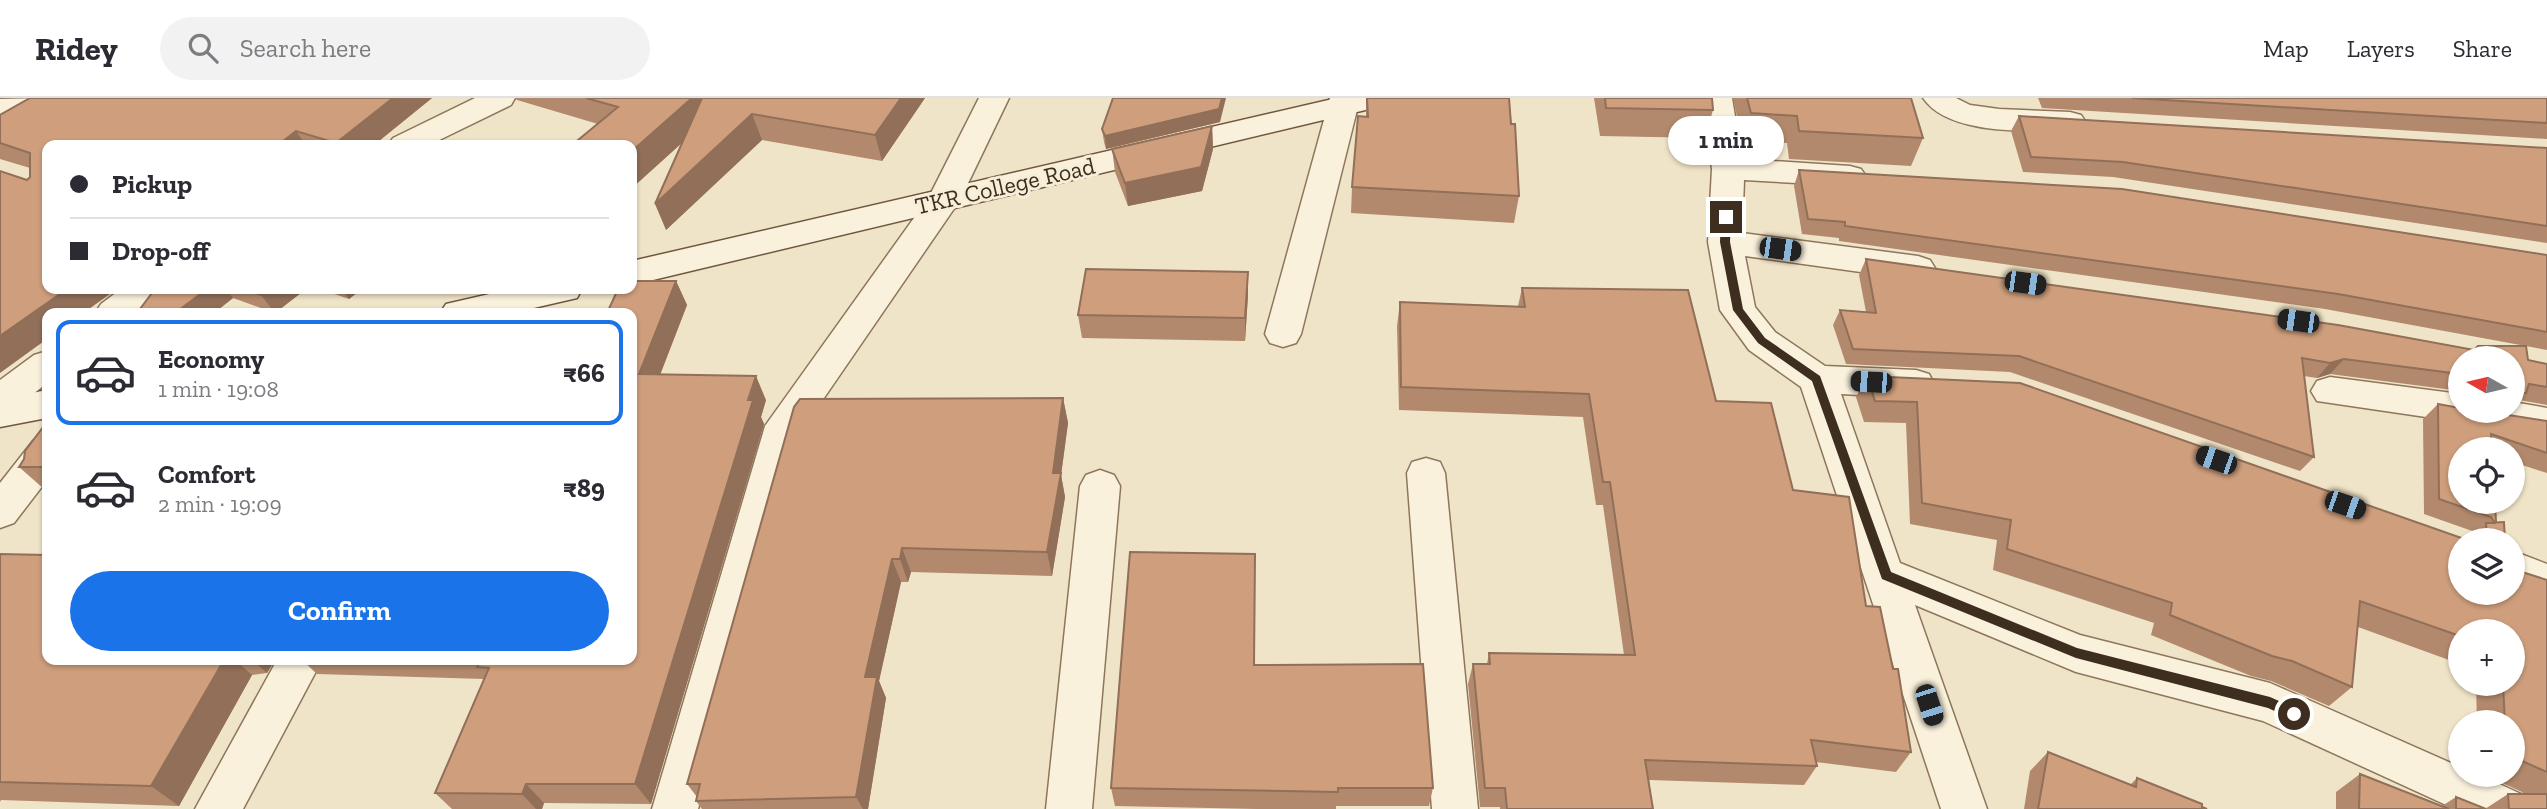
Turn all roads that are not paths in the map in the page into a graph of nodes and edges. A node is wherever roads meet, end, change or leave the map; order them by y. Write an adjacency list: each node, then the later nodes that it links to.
1 (32, 98): 8 (street)
2 (500, 98): 10 (street)
3 (994, 98): 13 (street)
4 (1378, 98): 7 (street, TKR College Road)
5 (1717, 98): 11 (street)
6 (1938, 98): 9 (street)
7 (1343, 103): 13 (street, TKR College Road); 21 (street)
8 (0, 110)
9 (2093, 124)
10 (414, 140)
11 (1728, 169): 12 (street); 14 (street)
12 (1879, 177)
13 (944, 200): 15 (street, TKR College Road); 41 (street)
14 (1725, 242): 16 (street); 23 (street)
15 (637, 272)
16 (1943, 272)
17 (138, 294): 19 (street)
18 (548, 294): 20 (street)
19 (120, 308)
20 (498, 308)
21 (1283, 334)
22 (42, 368): 26 (street)
23 (1816, 379): 24 (street); 37 (street)
24 (1954, 385)
25 (2330, 391): 28 (street)
26 (0, 400)
27 (42, 405): 29 (street)
28 (2448, 406)
29 (0, 413)
30 (2525, 418): 31 (street)
31 (2547, 422)
32 (42, 458): 35 (street)
33 (1426, 473): 43 (street)
34 (1100, 485): 42 (street)
35 (0, 512)
36 (2525, 573): 38 (street)
37 (1886, 575): 44 (street); 45 (street)
38 (2547, 582)
39 (297, 665): 40 (street)
40 (218, 809)
41 (675, 809)
42 (1069, 809)
43 (1455, 809)
44 (1964, 809)
45 (2505, 809)

